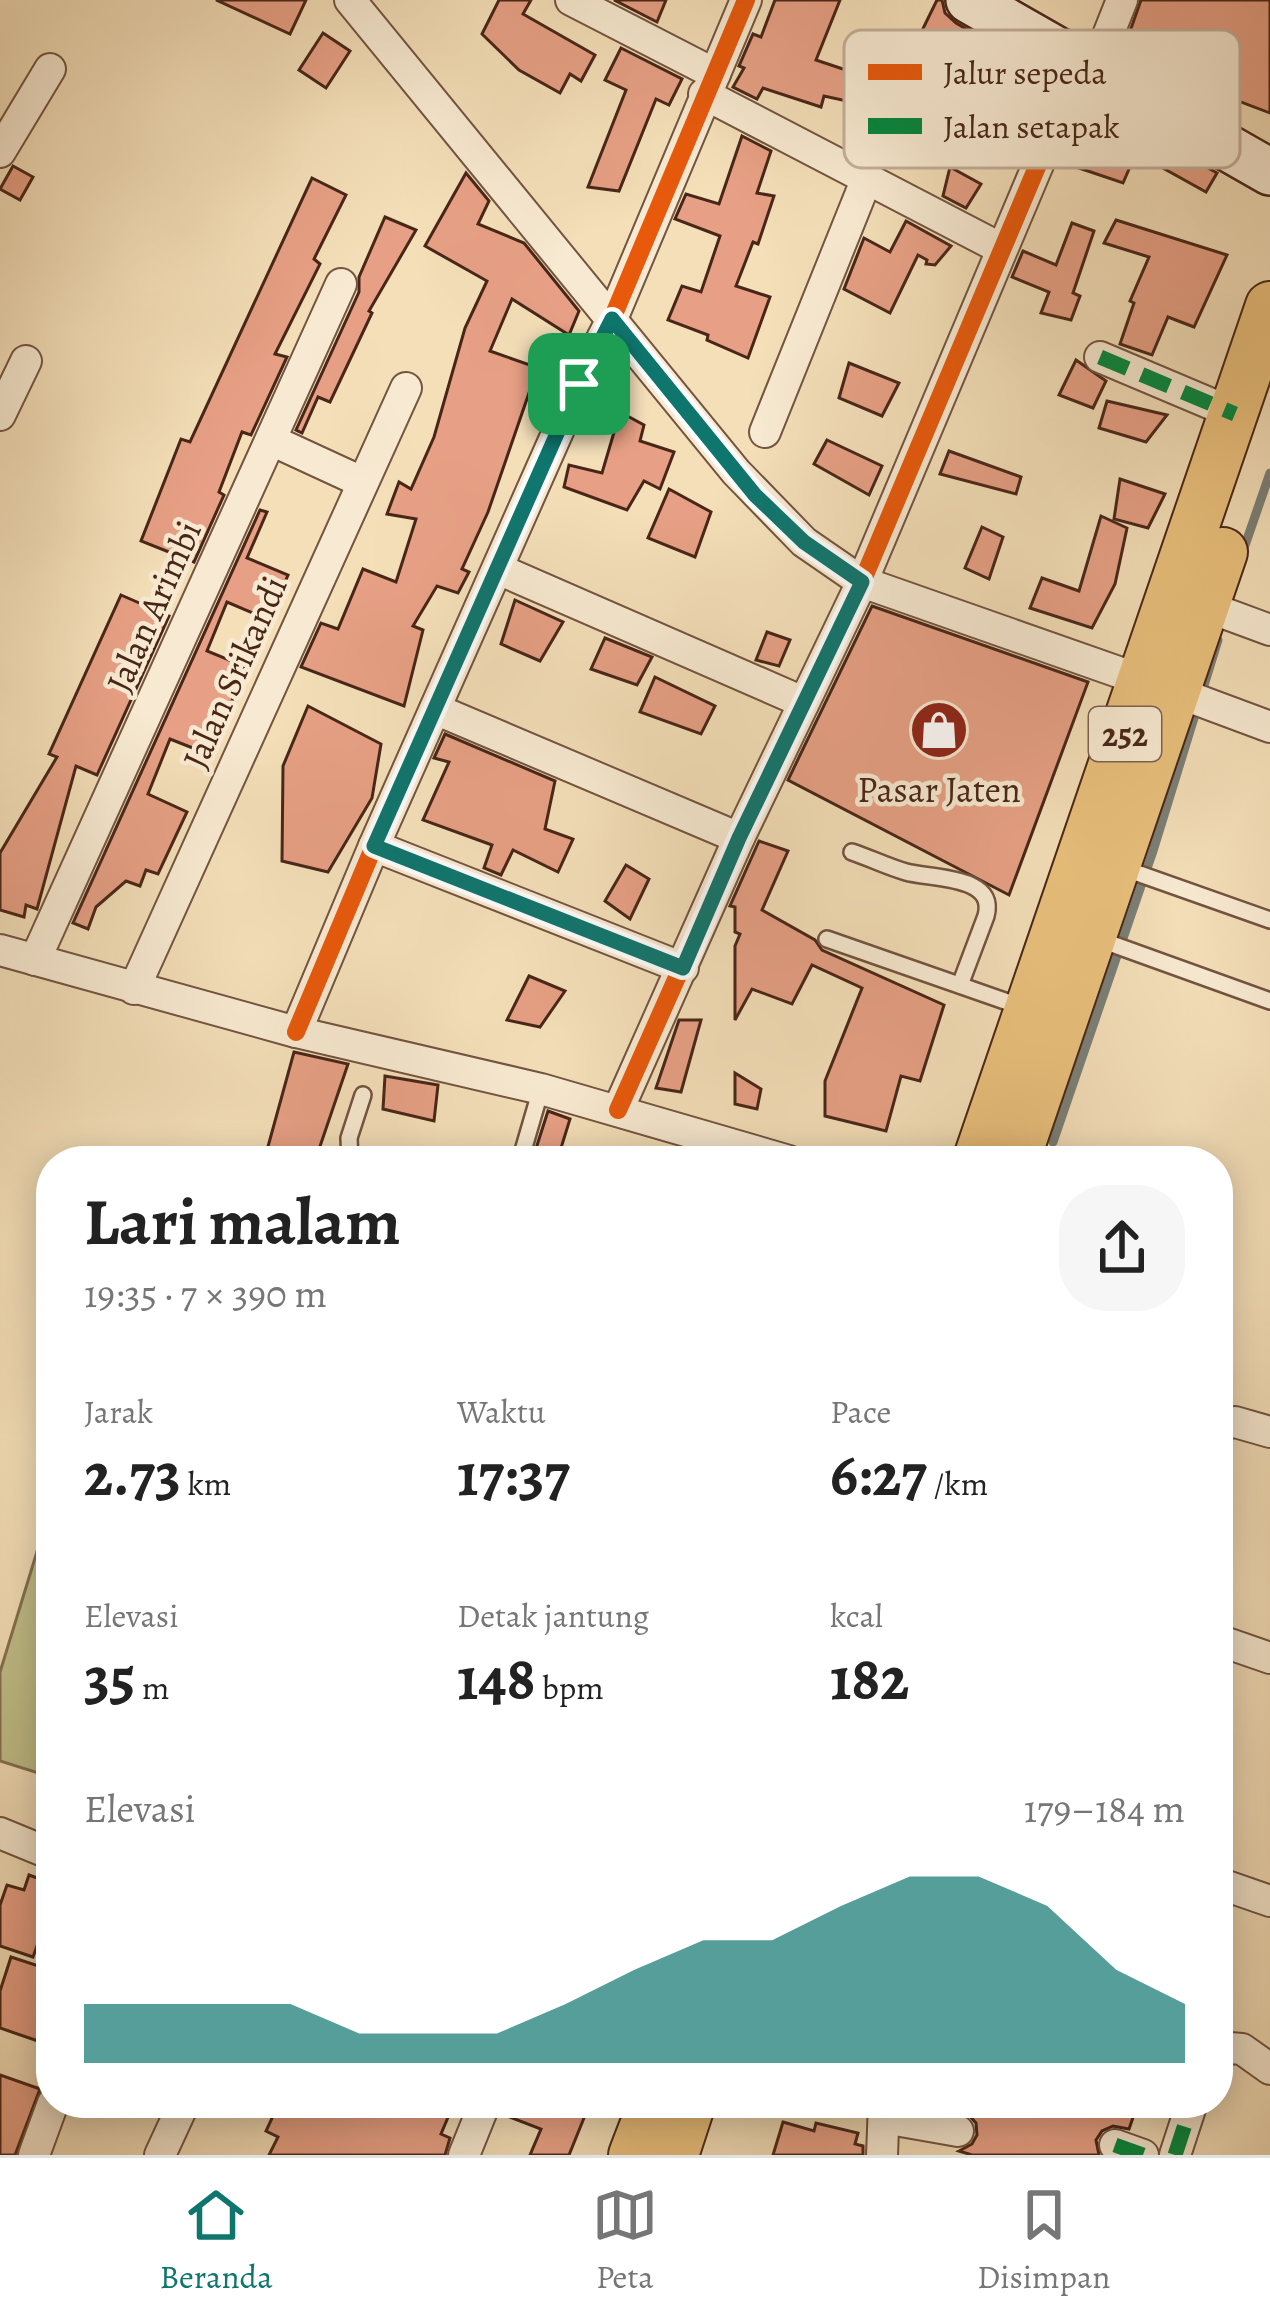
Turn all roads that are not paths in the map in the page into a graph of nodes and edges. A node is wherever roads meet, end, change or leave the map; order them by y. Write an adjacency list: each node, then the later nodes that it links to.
1 (350, 0): 20 (street)
2 (571, 0): 9 (street)
3 (746, 0): 9 (street)
4 (970, 0): 6 (main road)
5 (1122, 0): 7 (street)
6 (1021, 30)
7 (1107, 30)
8 (50, 69): 10 (street)
9 (710, 84): 12 (street); 20 (street)
10 (0, 152)
11 (1240, 155): 15 (main road)
12 (844, 165)
13 (849, 168): 16 (street)
14 (1039, 168): 17 (street)
15 (1270, 172)
16 (866, 178): 17 (street); 26 (street)
17 (1000, 248): 30 (street)
18 (340, 284): 27 (street, Jalan Arimbi)
19 (1270, 306): 24 (main road, 252)
20 (612, 319): 29 (street); 30 (street)
21 (1100, 358): 24 (street)
22 (26, 362): 25 (street)
23 (406, 388): 28 (street, Jalan Srikandi)
24 (1252, 413): 31 (main road, 252)
25 (0, 415)
26 (765, 432)
27 (271, 440): 28 (street); 45 (street, Jalan Arimbi)
28 (362, 482): 48 (street, Jalan Srikandi)
29 (498, 569): 34 (street); 35 (street)
30 (862, 582): 33 (street); 34 (street)
31 (1205, 606): 32 (street); 33 (main road, 252)
32 (1270, 630)
33 (1181, 694): 36 (street); 40 (main road, 252); 50 (main road, 252)
34 (803, 702): 37 (street)
35 (435, 709): 37 (street); 38 (street)
36 (1270, 727)
37 (739, 838): 46 (street)
38 (374, 846): 46 (street); 51 (street)
39 (852, 852): 47 (lane)
40 (1135, 873): 41 (lane); 43 (main road, 252)
41 (1270, 920)
42 (826, 939): 47 (lane)
43 (1113, 944): 49 (lane); 50 (main road, 252)
44 (0, 950): 45 (street)
45 (35, 960): 48 (street)
46 (683, 968): 54 (street)
47 (959, 985): 50 (lane)
48 (134, 988): 51 (street)
49 (1270, 1001)
50 (1048, 1015): 58 (main road, 252); 59 (main road, 252)
51 (296, 1032): 52 (street)
52 (541, 1089): 54 (street); 56 (lane)
53 (363, 1094): 55 (lane)
54 (618, 1110): 57 (street)
55 (350, 1146)
56 (524, 1146)
57 (739, 1146)
58 (983, 1146)
59 (1019, 1146)
60 (1233, 1424): 61 (street)
61 (1270, 1432)
62 (1233, 1645): 63 (street)
63 (1270, 1658)
64 (0, 1834): 65 (street)
65 (36, 1848)
66 (1233, 1888): 67 (street)
67 (1270, 1901)
68 (1233, 2048): 69 (street)
69 (1270, 2069)
70 (48, 2118): 80 (street)
71 (177, 2118): 81 (street)
72 (479, 2118): 82 (street)
73 (651, 2118): 79 (main road)
74 (678, 2118): 79 (main road)
75 (884, 2118): 83 (street)
76 (910, 2118): 78 (street)
77 (1187, 2118): 84 (street)
78 (958, 2131)
79 (647, 2154)
80 (34, 2155)
81 (160, 2155)
82 (464, 2155)
83 (882, 2155)
84 (1175, 2155)

